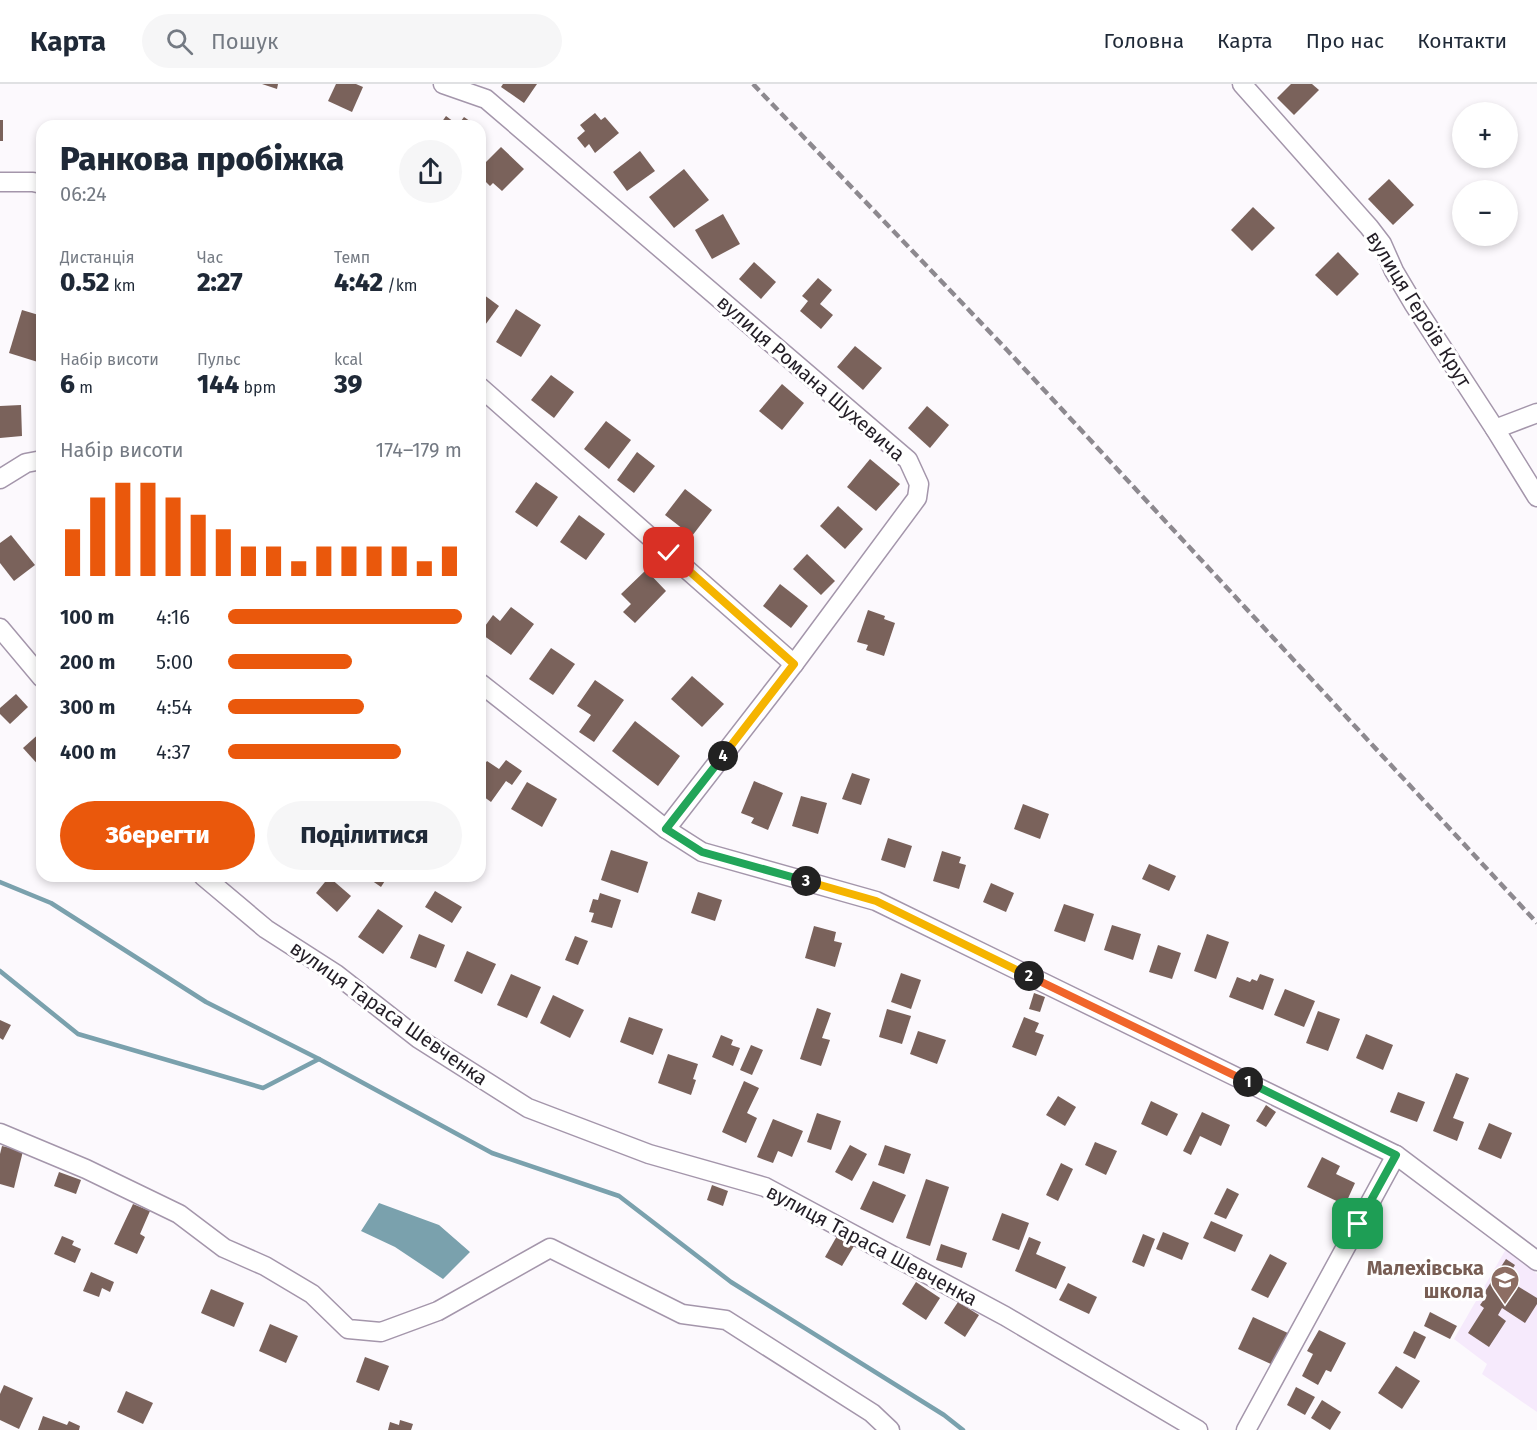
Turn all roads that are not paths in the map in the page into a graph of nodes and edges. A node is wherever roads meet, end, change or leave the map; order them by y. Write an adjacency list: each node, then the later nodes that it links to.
1 (443, 84): 12 (street, вулиця Романа Шухевича)
2 (1242, 84): 7 (street, вулиця Героїв Крут)
3 (0, 182): 4 (street)
4 (36, 183)
5 (486, 392): 12 (street)
6 (1537, 414): 7 (street)
7 (1495, 429): 10 (street, вулиця Героїв Крут)
8 (36, 461): 9 (street)
9 (0, 479)
10 (1537, 497)
11 (0, 628): 13 (street)
12 (794, 664): 15 (street, вулиця Романа Шухевича)
13 (36, 671)
14 (486, 688): 15 (street)
15 (666, 829): 18 (street)
16 (209, 882): 21 (street, вулиця Тараса Шевченка)
17 (0, 1133): 20 (street)
18 (1396, 1155): 19 (street); 22 (street)
19 (1537, 1261)
20 (890, 1430)
21 (1198, 1430)
22 (1246, 1430)

